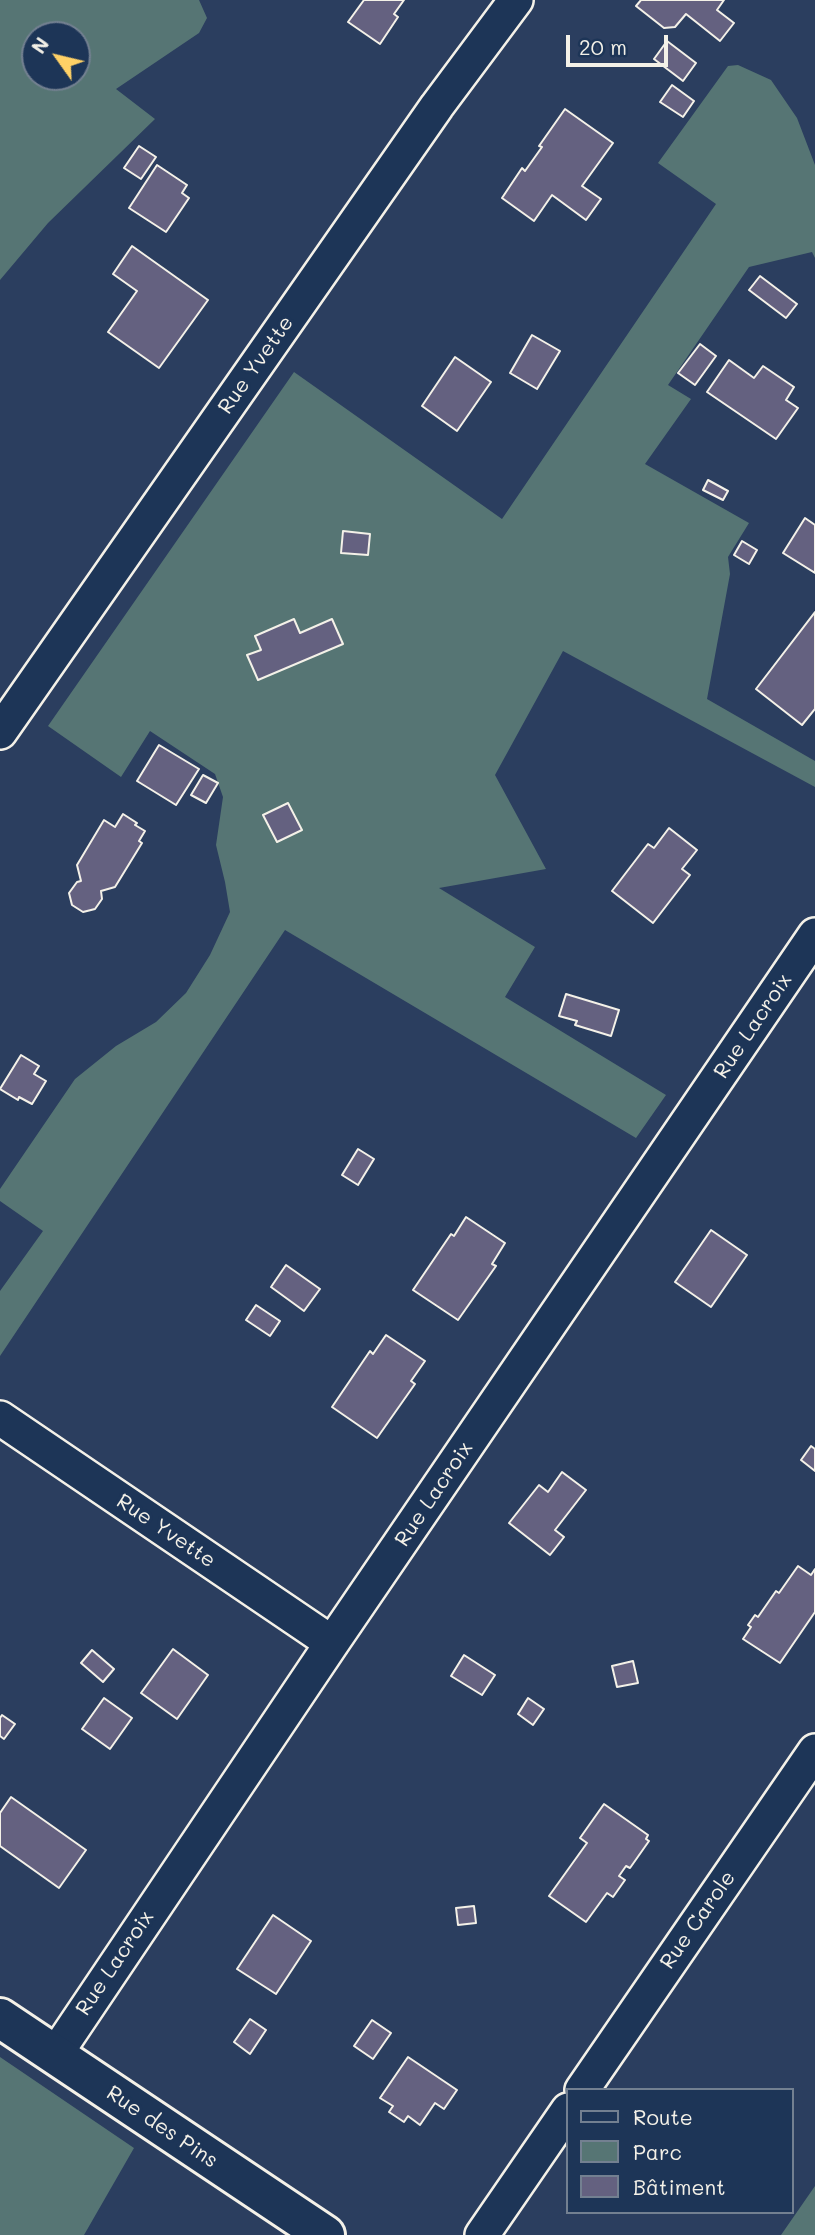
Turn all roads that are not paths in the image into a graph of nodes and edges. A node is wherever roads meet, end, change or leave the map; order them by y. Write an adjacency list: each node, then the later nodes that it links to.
1 (516, 0): 2 (street, Rue Yvette)
2 (0, 732)
3 (815, 935): 5 (street, Rue Lacroix)
4 (0, 1418): 5 (street, Rue Yvette)
5 (332, 1643): 8 (street, Rue Lacroix)
6 (815, 1751): 9 (street, Rue Carole)
7 (0, 2018): 8 (street, Rue des Pins)
8 (55, 2054): 11 (street, Rue des Pins)
9 (583, 2088)
10 (566, 2113): 12 (street)
11 (325, 2235)
12 (482, 2235)

